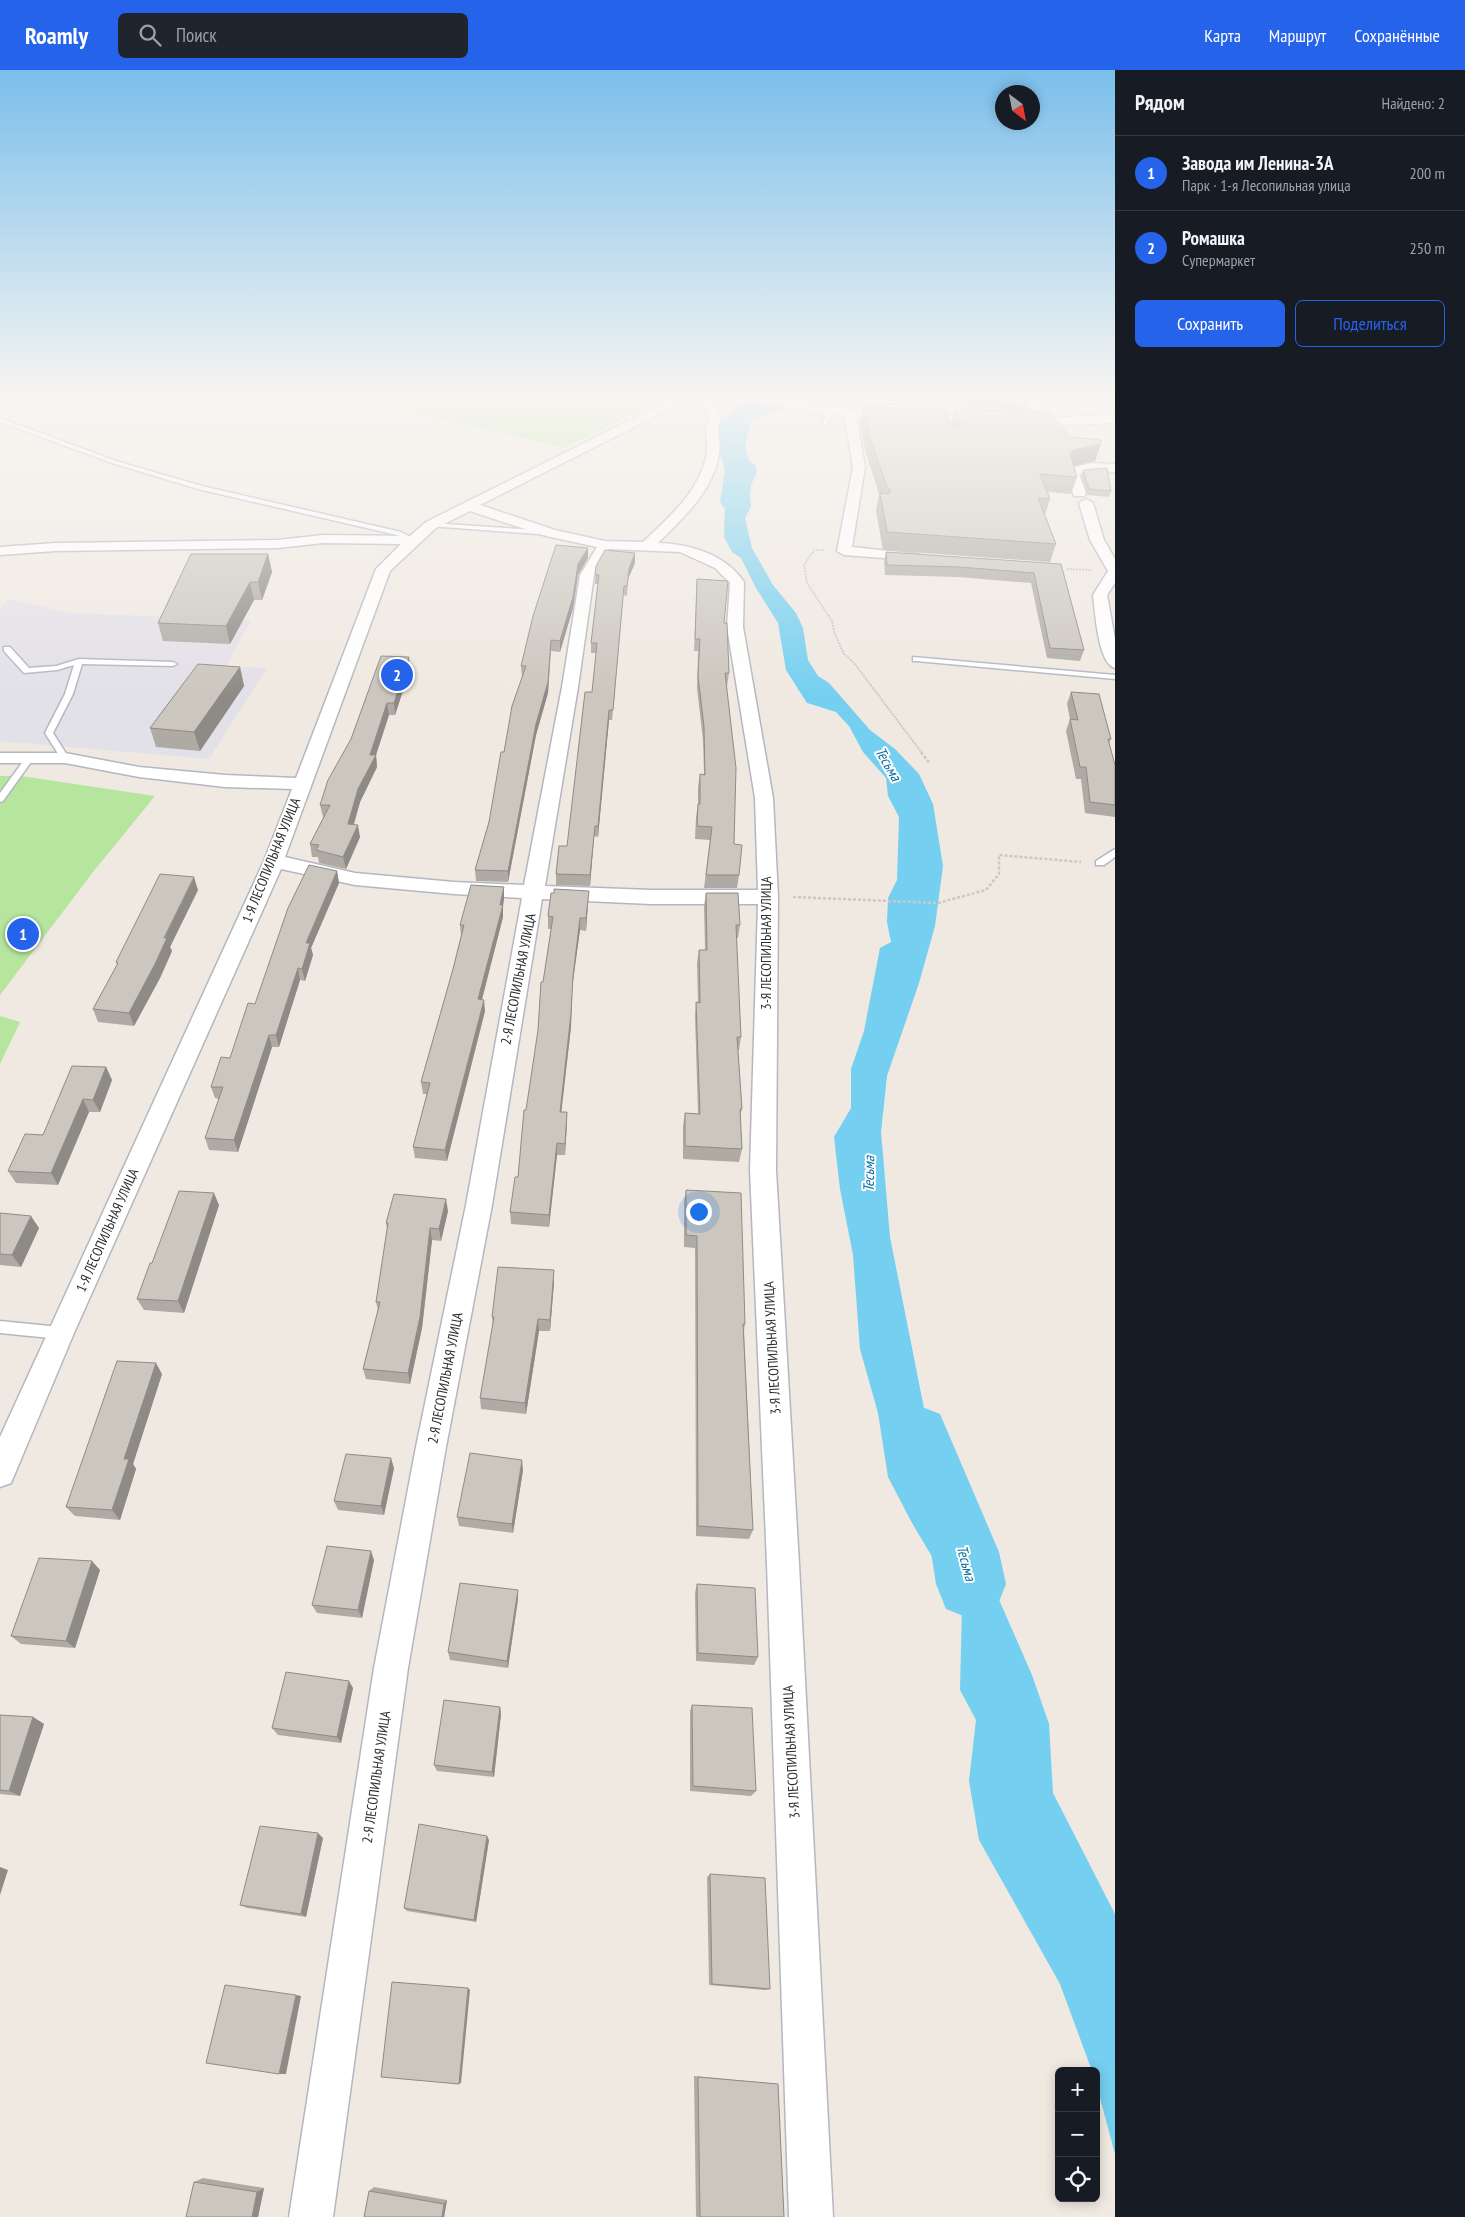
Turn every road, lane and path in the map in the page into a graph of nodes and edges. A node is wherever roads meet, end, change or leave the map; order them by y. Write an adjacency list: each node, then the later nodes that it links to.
1 (227, 494): 9 (lane)
2 (493, 494): 6 (street, 1-Я ЛЕСОПИЛЬНАЯ УЛИЦА)
3 (694, 494): 11 (street)
4 (854, 494): 13 (street)
5 (1081, 494): 15 (street)
6 (469, 506): 7 (street, 1-Я ЛЕСОПИЛЬНАЯ УЛИЦА); 8 (street, 3-Я ЛЕСОПИЛЬНАЯ УЛИЦА)
7 (431, 525): 8 (lane); 9 (street, 1-Я ЛЕСОПИЛЬНАЯ УЛИЦА)
8 (551, 533): 10 (street, 3-Я ЛЕСОПИЛЬНАЯ УЛИЦА)
9 (412, 540): 12 (street); 26 (street, 1-Я ЛЕСОПИЛЬНАЯ УЛИЦА)
10 (605, 545): 11 (street, 3-Я ЛЕСОПИЛЬНАЯ УЛИЦА); 31 (street, 2-Я ЛЕСОПИЛЬНАЯ УЛИЦА)
11 (645, 548): 32 (street, 3-Я ЛЕСОПИЛЬНАЯ УЛИЦА)
12 (0, 551)
13 (844, 551): 14 (street); 25 (path)
14 (937, 559)
15 (1115, 571): 19 (street)
16 (7, 649): 18 (lane)
17 (916, 658): 21 (lane)
18 (79, 661): 20 (lane); 24 (lane)
19 (1115, 663)
20 (173, 664)
21 (1115, 677)
22 (0, 758): 23 (street)
23 (30, 758): 24 (street); 27 (lane)
24 (64, 758): 26 (street)
25 (930, 764)
26 (302, 784): 29 (street, 1-Я ЛЕСОПИЛЬНАЯ УЛИЦА)
27 (0, 799)
28 (1115, 852): 30 (lane)
29 (274, 861): 31 (street); 34 (street, 1-Я ЛЕСОПИЛЬНАЯ УЛИЦА)
30 (1100, 864): 32 (path)
31 (535, 890): 32 (street); 36 (street, 2-Я ЛЕСОПИЛЬНАЯ УЛИЦА)
32 (768, 898): 37 (street, 3-Я ЛЕСОПИЛЬНАЯ УЛИЦА)
33 (0, 1327): 34 (lane)
34 (60, 1333): 35 (street, 1-Я ЛЕСОПИЛЬНАЯ УЛИЦА)
35 (0, 1472)
36 (311, 2217)
37 (811, 2217)

